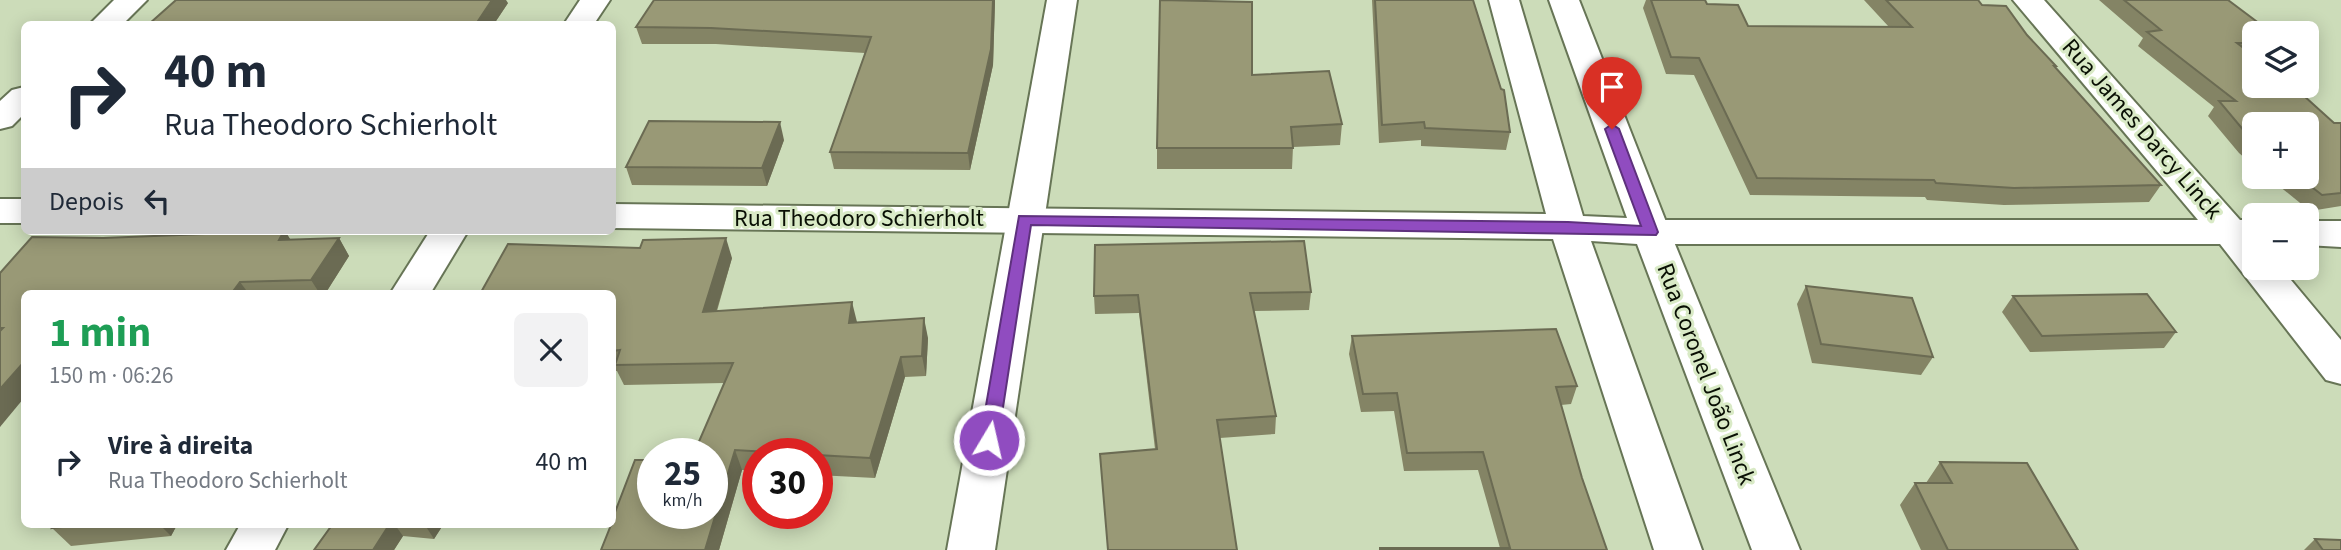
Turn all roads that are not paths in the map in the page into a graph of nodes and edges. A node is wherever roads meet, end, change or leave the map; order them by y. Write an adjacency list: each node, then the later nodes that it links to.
1 (132, 0): 7 (street)
2 (595, 0): 8 (street)
3 (1062, 0): 14 (street)
4 (1504, 0): 15 (street)
5 (1564, 0): 17 (street, Rua Coronel João Linck)
6 (2028, 0): 16 (street, Rua James Darcy Linck)
7 (108, 21)
8 (581, 21)
9 (21, 100): 10 (street)
10 (0, 119)
11 (0, 211): 12 (street)
12 (21, 211)
13 (616, 216): 14 (street, Rua Theodoro Schierholt)
14 (1024, 219): 15 (street, Rua Theodoro Schierholt); 27 (street)
15 (1568, 228): 17 (street, Rua Theodoro Schierholt); 28 (street)
16 (2242, 231)
17 (1651, 232): 18 (street, Rua Theodoro Schierholt); 29 (street, Rua Coronel João Linck)
18 (2242, 232)
19 (2319, 233): 20 (street)
20 (2341, 234)
21 (447, 235): 23 (street)
22 (2270, 280): 24 (street)
23 (412, 290)
24 (2341, 369)
25 (263, 528): 26 (street)
26 (250, 550)
27 (971, 550)
28 (1678, 550)
29 (1776, 550)

